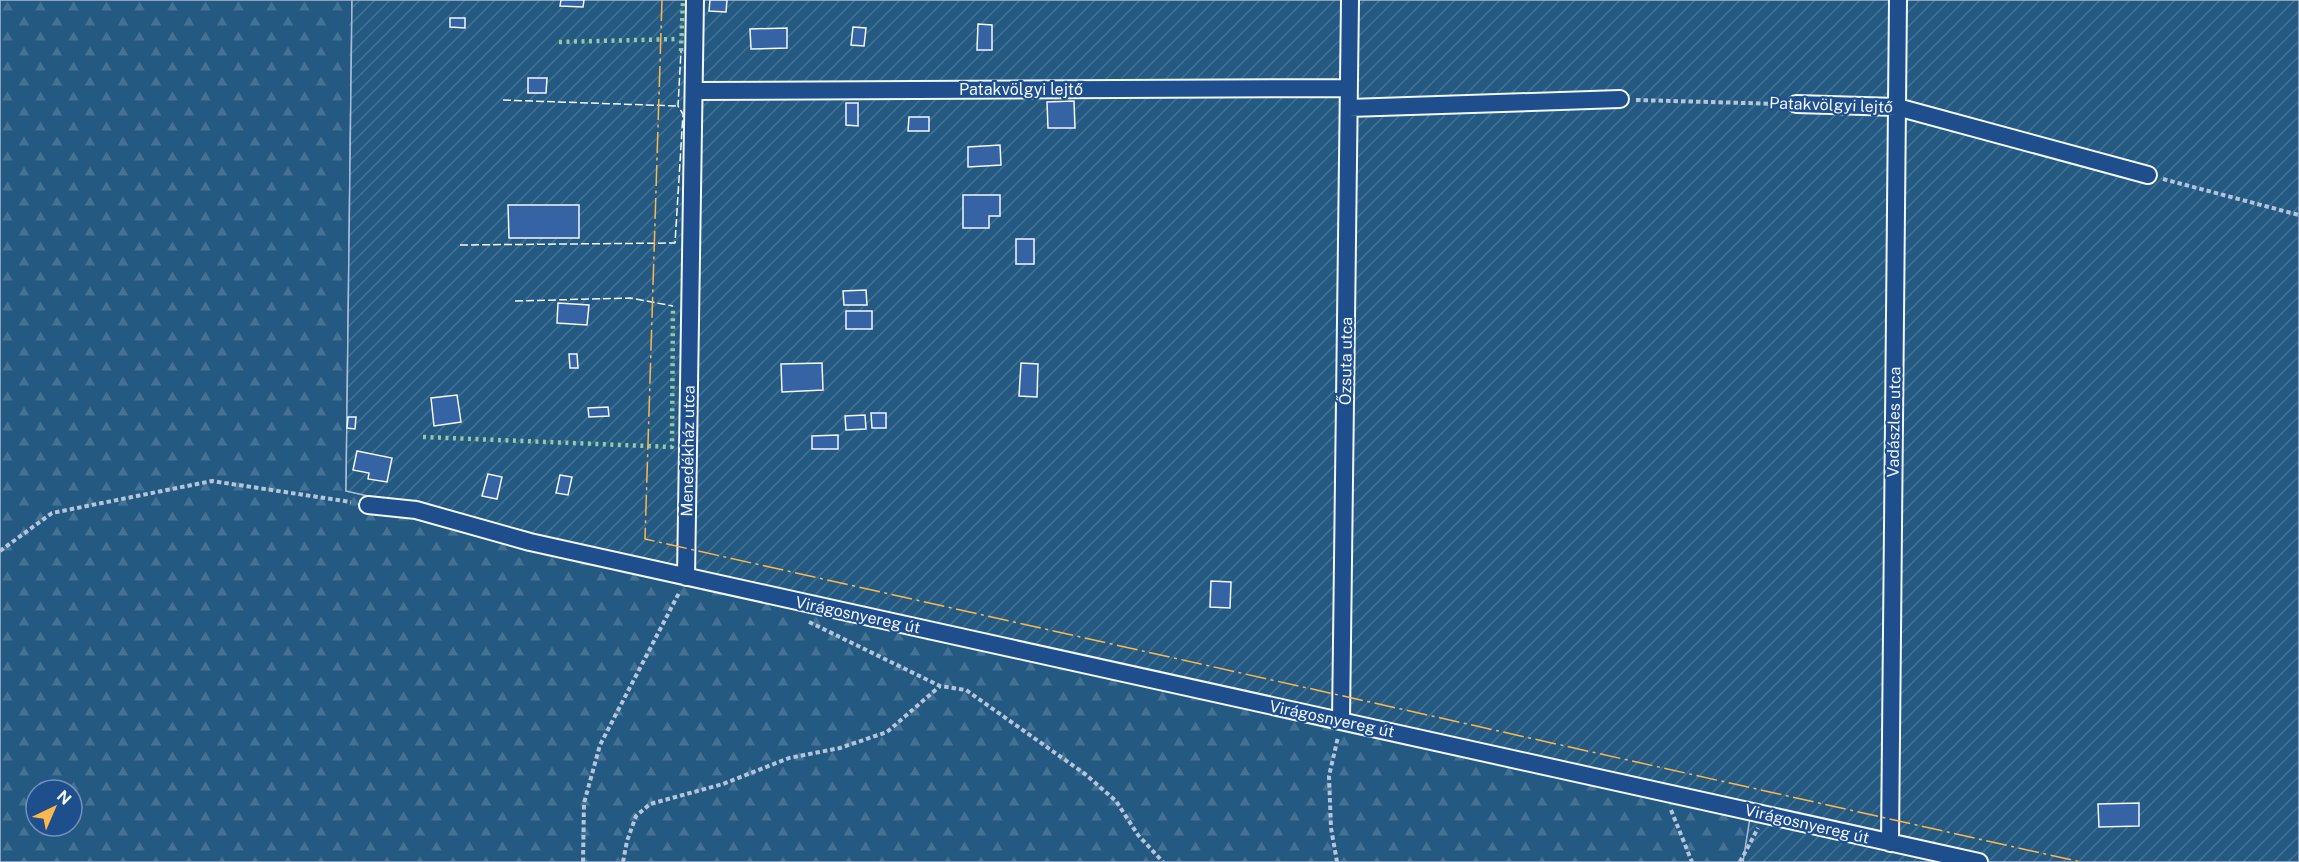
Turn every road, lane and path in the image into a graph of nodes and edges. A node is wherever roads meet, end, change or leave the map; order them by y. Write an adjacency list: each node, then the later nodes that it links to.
1 (695, 0): 5 (street, Menedékház utca)
2 (1350, 0): 4 (street, Őzsuta utca)
3 (1898, 0): 8 (street, Vadászles utca)
4 (1349, 88): 5 (street, Patakvölgyi lejtő); 9 (street, Őzsuta utca)
5 (694, 91): 14 (street, Menedékház utca)
6 (1620, 99): 7 (path, Patakvölgyi lejtő); 9 (street)
7 (1796, 104): 8 (street, Patakvölgyi lejtő)
8 (1897, 107): 10 (street, Patakvölgyi lejtő); 20 (street, Vadászles utca)
9 (1349, 108): 17 (street, Őzsuta utca)
10 (2148, 174): 11 (path)
11 (2299, 215)
12 (369, 505): 13 (path); 14 (street)
13 (0, 551)
14 (686, 577): 15 (street, Virágosnyereg út); 21 (path)
15 (792, 600): 16 (path); 17 (street, Virágosnyereg út)
16 (940, 686): 22 (path); 23 (path)
17 (1341, 722): 18 (street, Virágosnyereg út); 24 (path)
18 (1664, 792): 19 (street, Virágosnyereg út); 25 (path)
19 (1765, 814): 20 (street, Virágosnyereg út); 26 (path)
20 (1890, 843): 27 (street, Virágosnyereg út)
21 (583, 862)
22 (623, 862)
23 (1163, 862)
24 (1337, 862)
25 (1692, 862)
26 (1740, 862)
27 (1979, 862)

